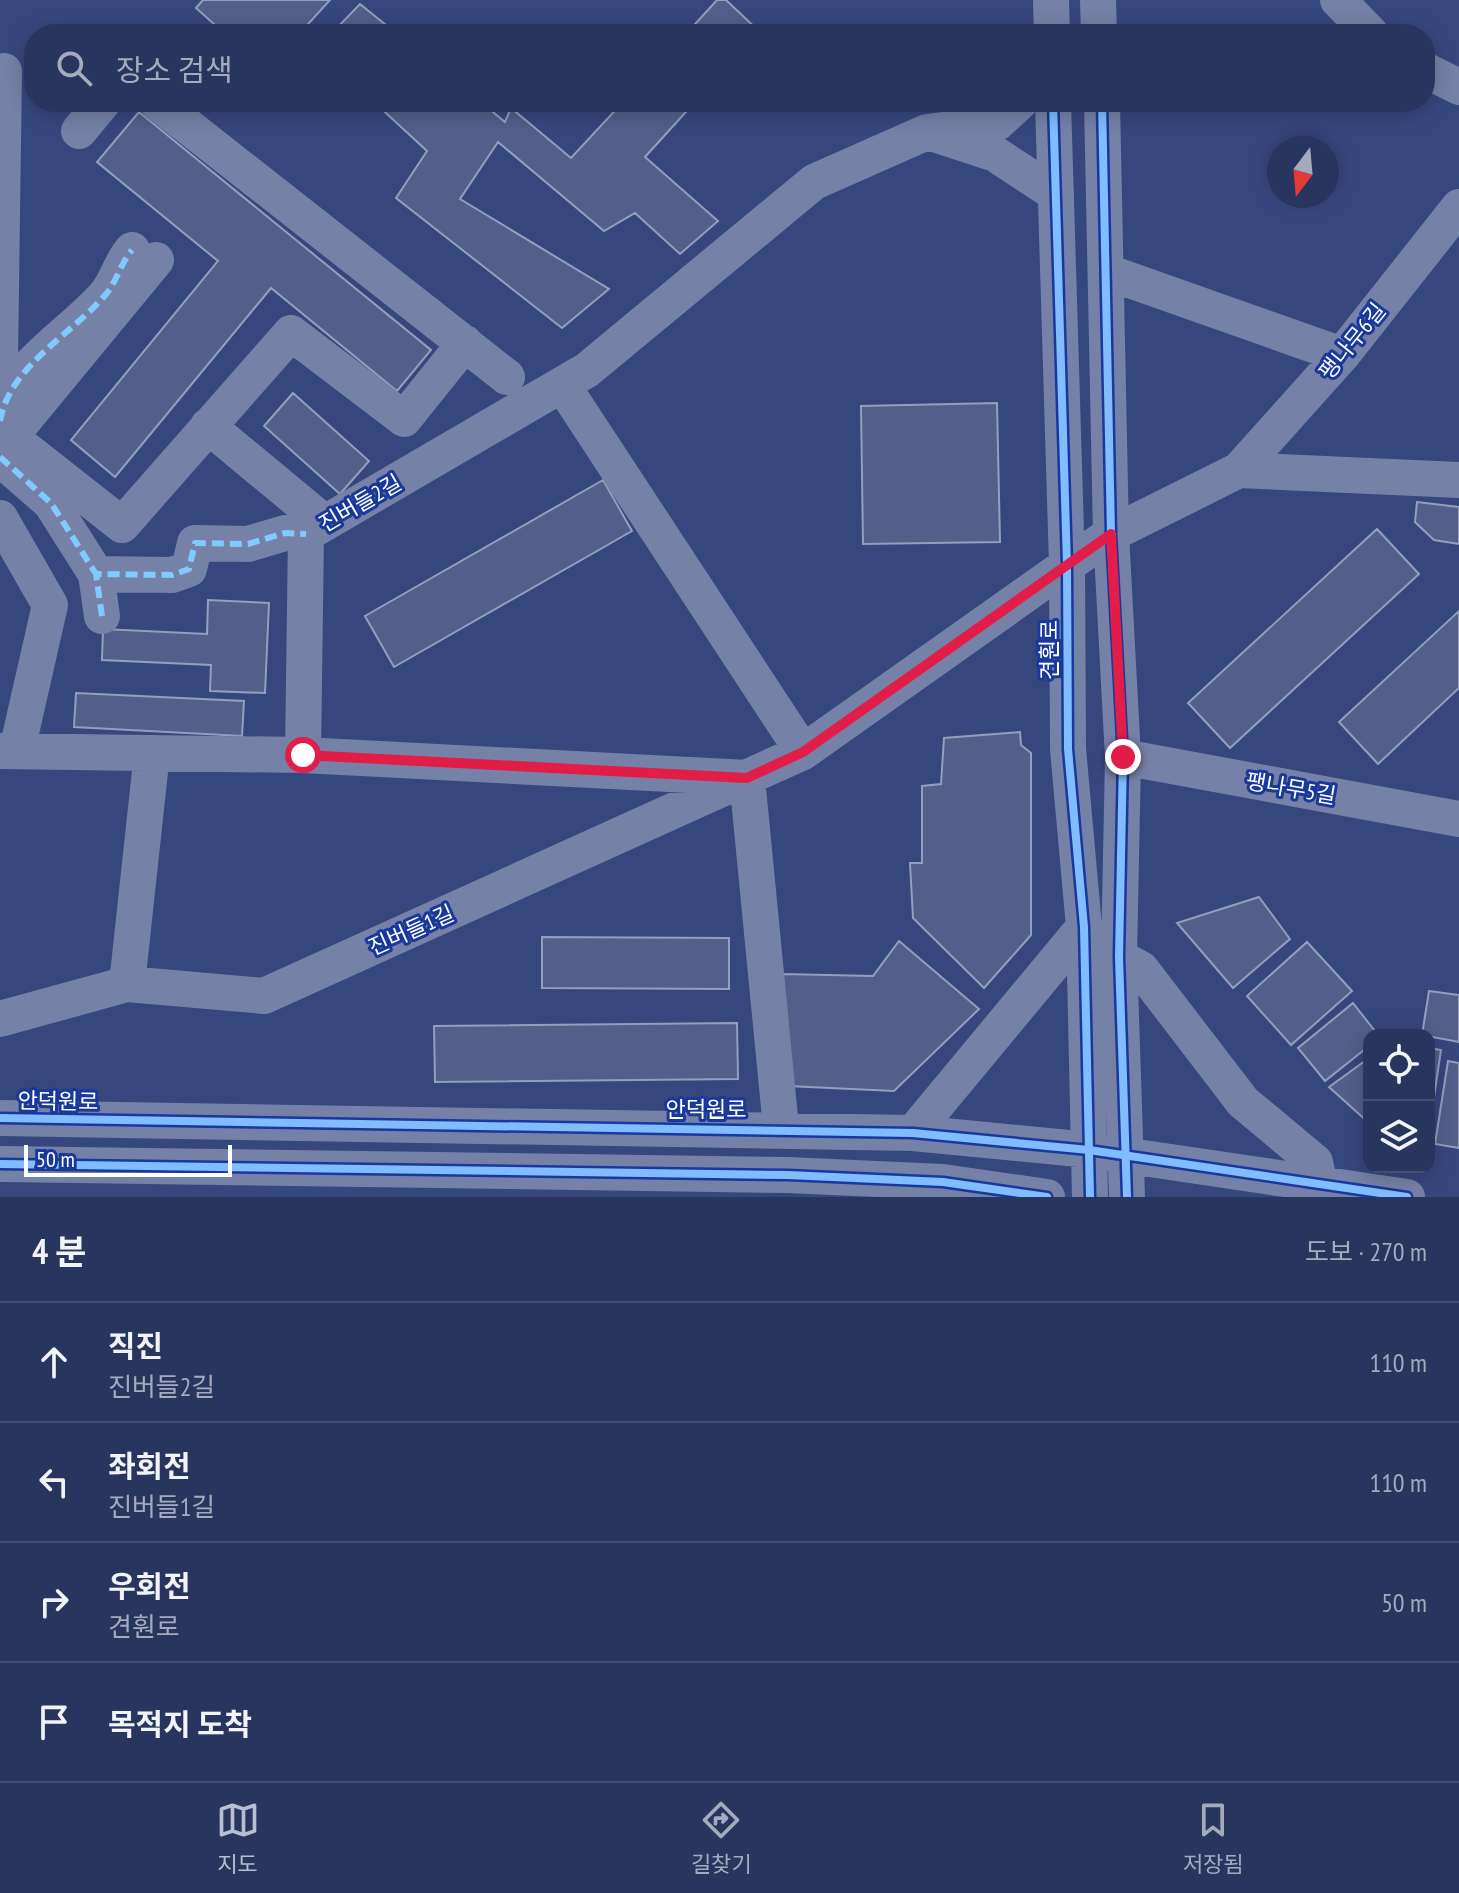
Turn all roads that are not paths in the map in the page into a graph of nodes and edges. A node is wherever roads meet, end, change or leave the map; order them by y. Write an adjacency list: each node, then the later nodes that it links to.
1 (1051, 0): 4 (street)
2 (1098, 0): 5 (street)
3 (1338, 0): 6 (street)
4 (1052, 24)
5 (1099, 24)
6 (1361, 24)
7 (0, 72): 22 (street)
8 (1435, 75): 9 (street)
9 (1459, 87)
10 (95, 112): 15 (street)
11 (170, 112): 20 (street)
12 (1012, 112): 16 (street)
13 (1053, 112): 17 (street, 견훤로)
14 (1102, 112): 19 (street)
15 (79, 131)
16 (991, 138): 17 (street); 24 (street)
17 (1056, 194): 33 (street, 견훤로)
18 (1459, 207): 21 (street, 팽나무6길)
19 (1107, 272): 21 (street); 32 (street)
20 (465, 343): 23 (street); 26 (street)
21 (1342, 355): 28 (street, 팽나무6길)
22 (0, 358)
23 (507, 377)
24 (563, 386): 31 (street, 진버들2길); 37 (street)
25 (0, 421): 26 (street)
26 (208, 426): 31 (street)
27 (0, 457): 34 (street)
28 (1239, 470): 29 (street, 팽나무6길); 32 (street, 팽나무6길)
29 (1459, 480)
30 (0, 518): 36 (street)
31 (316, 528): 34 (street); 39 (street, 진버들2길)
32 (1111, 534): 33 (street, 진버들1길); 40 (street)
33 (1067, 565): 37 (street, 진버들1길); 43 (street, 견훤로)
34 (96, 574): 35 (street)
35 (102, 616)
36 (8, 750): 38 (street)
37 (803, 752): 41 (street, 진버들1길)
38 (152, 753): 39 (street); 45 (street)
39 (303, 755): 41 (street)
40 (1123, 757): 42 (street, 팽나무5길); 44 (street)
41 (747, 778): 45 (street, 진버들1길); 49 (street)
42 (1459, 819)
43 (1084, 927): 50 (street); 51 (street, 견훤로)
44 (1119, 957): 52 (street); 54 (street)
45 (127, 984): 46 (street, 진버들1길)
46 (0, 1019)
47 (0, 1118): 48 (street, 안덕원로)
48 (600, 1127): 49 (street, 안덕원로); 55 (street)
49 (781, 1128): 50 (street, 안덕원로)
50 (913, 1133): 51 (street, 안덕원로)
51 (1089, 1150): 52 (street, 안덕원로); 58 (street, 견훤로)
52 (1126, 1155): 54 (street, 안덕원로); 59 (street)
53 (0, 1164): 55 (street)
54 (1319, 1181): 60 (street, 안덕원로)
55 (595, 1185): 56 (street)
56 (921, 1189): 57 (street)
57 (1047, 1197)
58 (1090, 1197)
59 (1127, 1197)
60 (1407, 1197)

